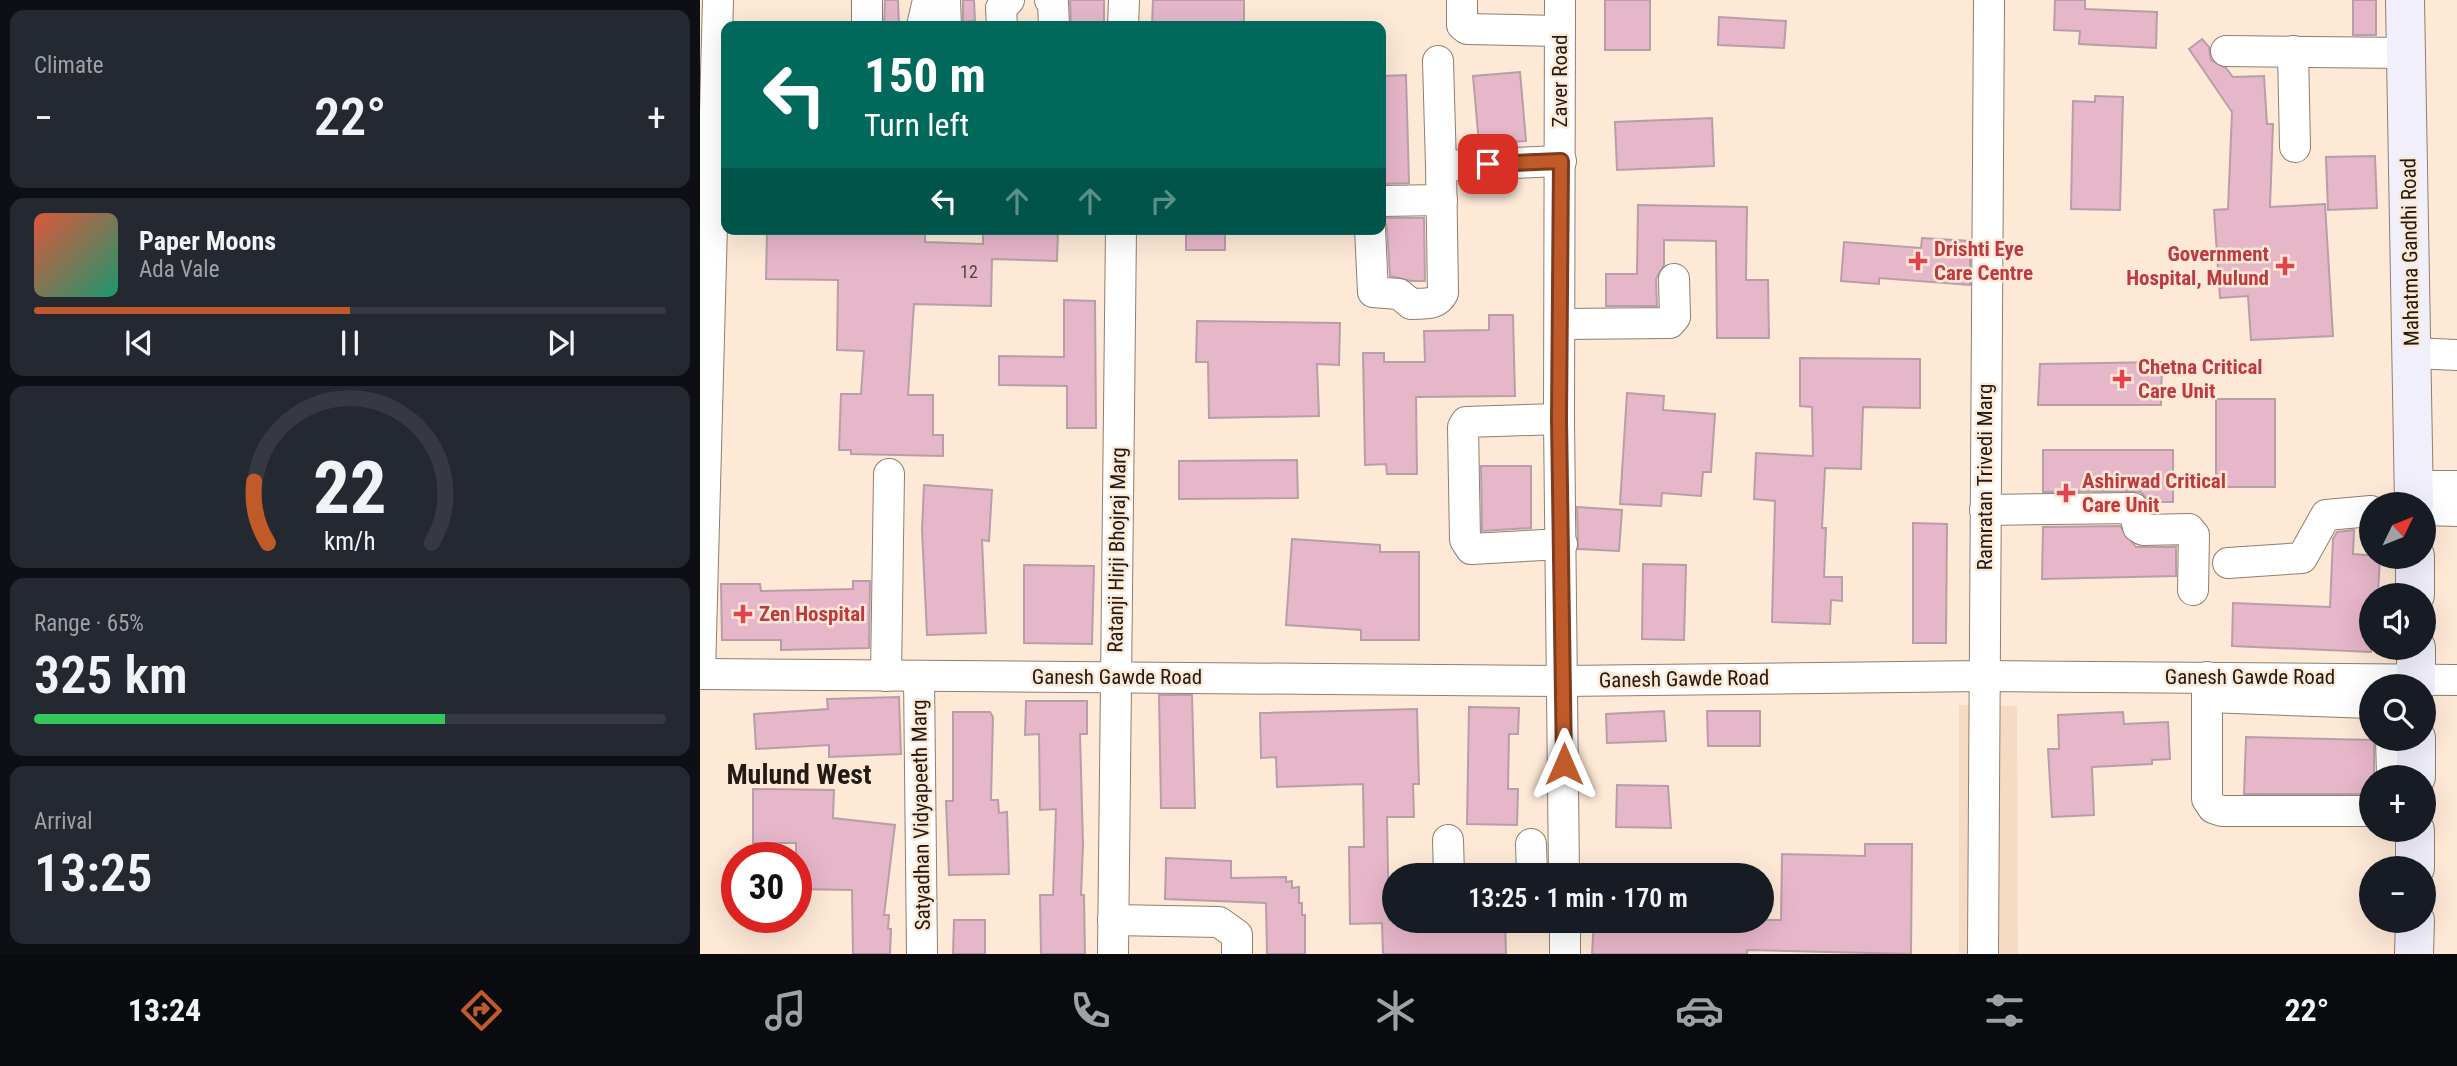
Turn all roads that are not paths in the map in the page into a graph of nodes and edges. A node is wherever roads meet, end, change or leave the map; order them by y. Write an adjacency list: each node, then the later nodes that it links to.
1 (719, 0): 20 (street)
2 (867, 0): 13 (street)
3 (928, 0): 14 (street)
4 (945, 0): 15 (street)
5 (1009, 0): 16 (street)
6 (1050, 0): 17 (street)
7 (1124, 0): 18 (street)
8 (1462, 0): 19 (street)
9 (1541, 0): 19 (street)
10 (1560, 0): 19 (street, Zaver Road)
11 (1989, 0): 44 (street, Ramratan Trivedi Marg)
12 (2405, 0): 23 (main road, Mahatma Gandhi Road)
13 (867, 21)
14 (923, 21)
15 (946, 21)
16 (1002, 21)
17 (1054, 21)
18 (1123, 21)
19 (1550, 31): 27 (street, Zaver Road)
20 (715, 35): 25 (street)
21 (2226, 51): 22 (street)
22 (2293, 51): 23 (street); 26 (street)
23 (2406, 53): 36 (main road, Mahatma Gandhi Road)
24 (1438, 61): 28 (street)
25 (721, 127): 29 (street)
26 (2295, 147)
27 (1561, 161): 28 (street); 35 (street, Zaver Road)
28 (1441, 166): 30 (street)
29 (720, 192): 51 (street)
30 (1442, 200): 31 (street); 33 (street)
31 (1386, 201)
32 (1121, 235): 55 (street, Ratanji Hirji Bhojraj Marg)
33 (1370, 235)
34 (1674, 279): 35 (street)
35 (1561, 324): 38 (street, Zaver Road)
36 (2413, 352): 37 (street); 41 (main road, Mahatma Gandhi Road)
37 (2457, 355)
38 (1559, 419): 47 (street, Zaver Road); 47 (street)
39 (889, 474): 52 (street)
40 (2457, 486): 42 (street)
41 (2417, 492)
42 (2436, 493)
43 (2436, 505): 45 (street)
44 (1985, 510): 49 (street); 54 (street, Ramratan Trivedi Marg)
45 (2457, 511)
46 (2359, 512): 48 (street)
47 (1562, 544): 57 (street, Zaver Road)
48 (2228, 563)
49 (2193, 590)
50 (2416, 671): 56 (street, Ganesh Gawde Road); 58 (street, Ganesh Gawde Road)
51 (700, 673): 52 (street, Ganesh Gawde Road)
52 (886, 676): 53 (street, Ganesh Gawde Road)
53 (919, 676): 55 (street, Ganesh Gawde Road); 69 (street, Satyadhan Vidyapeeth Marg)
54 (1984, 676): 57 (street, Ganesh Gawde Road); 58 (street, Ganesh Gawde Road); 73 (street, Ramratan Trivedi Marg)
55 (1116, 677): 57 (street, Ganesh Gawde Road); 66 (street, Ratanji Hirji Bhojraj Marg)
56 (2457, 680)
57 (1563, 681): 65 (street, Zaver Road)
58 (2207, 687): 59 (street); 60 (street)
59 (2359, 702)
60 (2359, 811)
61 (1448, 840): 63 (street)
62 (1531, 844): 64 (street)
63 (1449, 863)
64 (1532, 863)
65 (1564, 863)
66 (1113, 920): 70 (street, Ratanji Hirji Bhojraj Marg); 71 (street)
67 (1564, 933): 72 (street)
68 (2415, 933): 74 (main road)
69 (922, 954)
70 (1113, 954)
71 (1237, 954)
72 (1565, 954)
73 (1983, 954)
74 (2414, 954)

